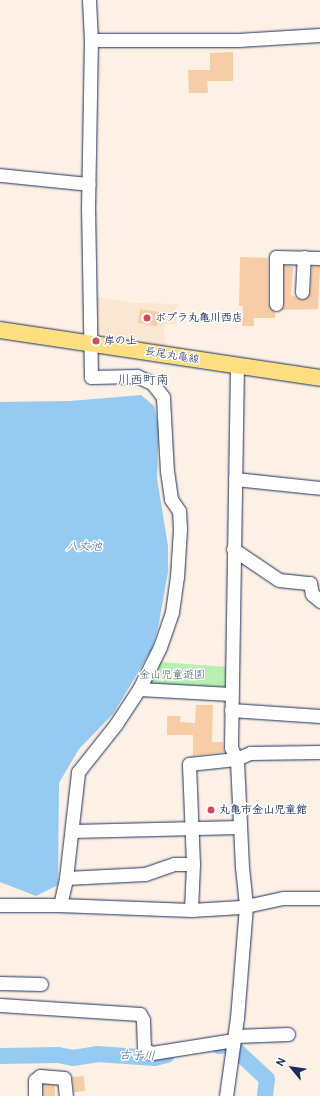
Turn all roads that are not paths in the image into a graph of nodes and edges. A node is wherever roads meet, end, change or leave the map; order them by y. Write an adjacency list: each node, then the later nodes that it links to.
1 (88, 0): 3 (street)
2 (320, 35): 3 (street)
3 (91, 40): 5 (street)
4 (0, 175): 5 (street)
5 (89, 184): 11 (street)
6 (304, 258): 7 (street); 8 (street); 9 (street)
7 (320, 258)
8 (302, 292)
9 (276, 304)
10 (0, 330): 11 (main road, 長尾丸亀線)
11 (89, 343): 12 (main road, 長尾丸亀線); 18 (street)
12 (237, 366): 13 (main road, 長尾丸亀線); 14 (street)
13 (320, 378)
14 (235, 479): 15 (street); 16 (street)
15 (320, 488)
16 (233, 549): 17 (street); 19 (street)
17 (320, 601)
18 (138, 690): 19 (street); 26 (street)
19 (231, 694): 20 (street)
20 (231, 710): 21 (street); 23 (street)
21 (320, 716)
22 (320, 752): 23 (street)
23 (236, 759): 24 (street); 25 (street)
24 (239, 827): 25 (street); 32 (street)
25 (192, 829): 26 (street); 27 (street)
26 (72, 831): 28 (street)
27 (193, 864): 28 (street); 33 (street)
28 (66, 878): 31 (street)
29 (320, 898): 32 (street)
30 (0, 905): 31 (street)
31 (60, 905): 33 (street)
32 (246, 905): 33 (street); 38 (street)
33 (191, 910)
34 (0, 984): 35 (street)
35 (41, 984)
36 (0, 1005): 38 (street)
37 (288, 1034): 38 (street)
38 (234, 1042): 41 (street)
39 (36, 1096): 40 (street)
40 (66, 1096)
41 (226, 1096)

